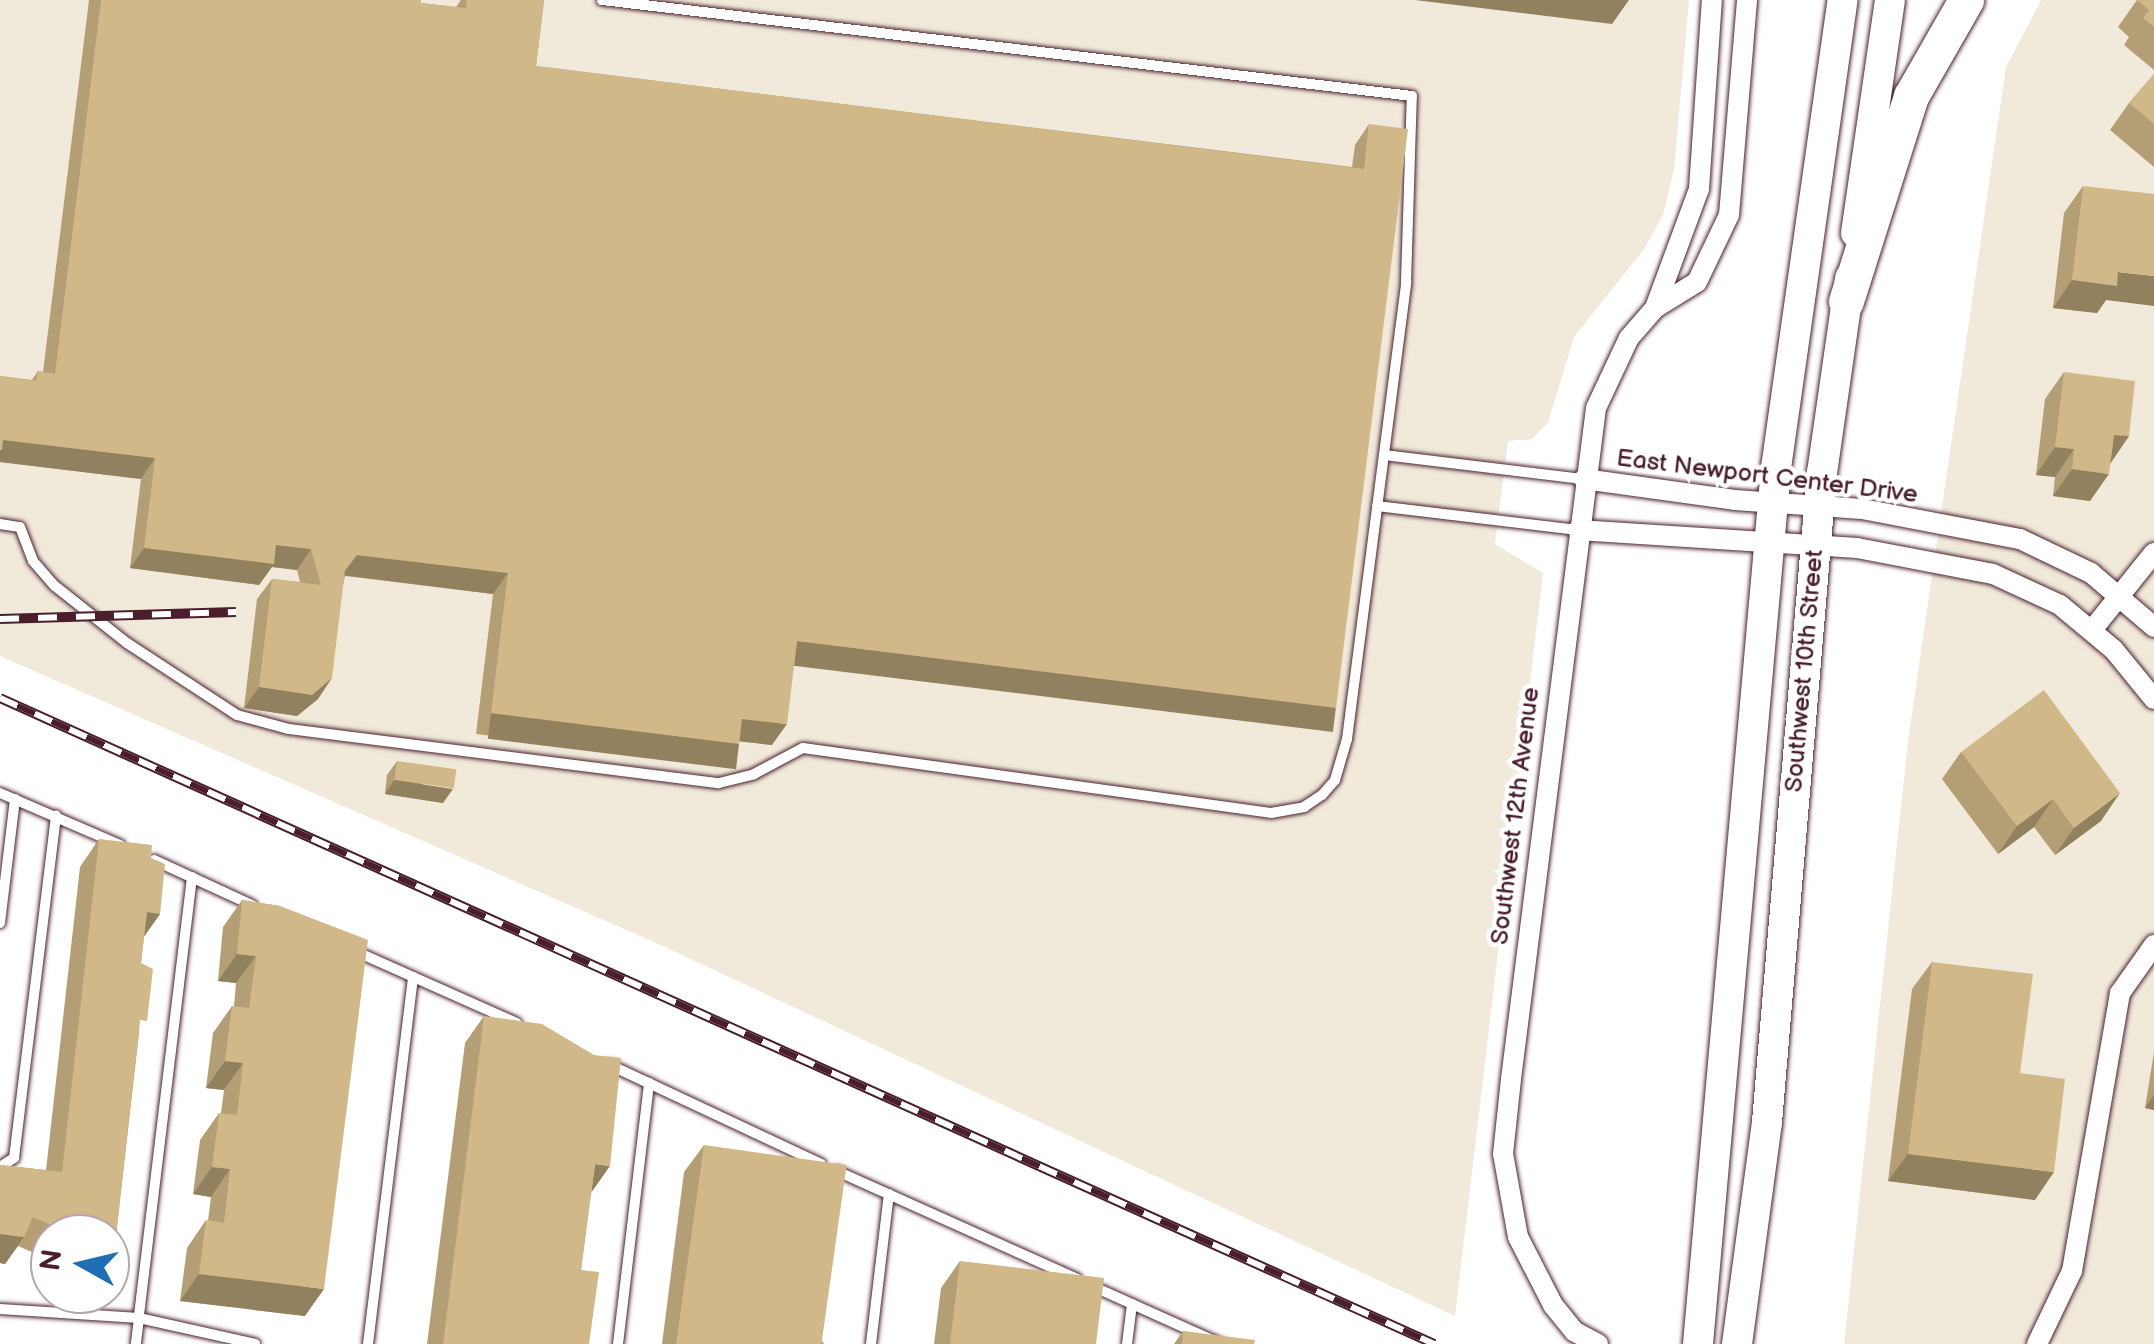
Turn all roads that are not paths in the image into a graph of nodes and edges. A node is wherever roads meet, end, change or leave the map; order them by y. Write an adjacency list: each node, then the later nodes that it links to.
1 (602, 0): 9 (lane)
2 (1712, 0): 8 (street, Southwest 12th Avenue)
3 (1746, 0): 8 (street, Southwest 12th Avenue)
4 (1842, 0): 11 (main road, Southwest 10th Street)
5 (1890, 0): 7 (main road, Southwest 10th Street)
6 (1966, 0): 7 (highway)
7 (1846, 301): 13 (main road, Southwest 10th Street)
8 (1655, 308): 10 (street, Southwest 12th Avenue)
9 (1384, 455): 10 (lane); 12 (lane)
10 (1584, 480): 11 (street, East Newport Center Drive); 15 (street, Southwest 12th Avenue)
11 (1774, 503): 13 (street, East Newport Center Drive); 16 (main road, Southwest 10th Street)
12 (1377, 506): 14 (lane); 15 (lane)
13 (1819, 506): 17 (main road, Southwest 10th Street); 19 (street, East Newport Center Drive)
14 (0, 524)
15 (1578, 530): 16 (street); 48 (street, Southwest 12th Avenue)
16 (1770, 540): 17 (street); 49 (main road, Southwest 10th Street)
17 (1815, 544): 21 (street); 40 (main road, Southwest 10th Street)
18 (2154, 553): 19 (street)
19 (2120, 596): 20 (street, East Newport Center Drive); 21 (street)
20 (2154, 627)
21 (2092, 630): 22 (street)
22 (2154, 699)
23 (0, 794): 24 (lane)
24 (15, 800): 25 (lane); 28 (lane)
25 (56, 816): 26 (lane); 35 (lane)
26 (192, 878): 27 (lane); 39 (lane)
27 (263, 910)
28 (0, 923)
29 (2154, 945): 50 (street)
30 (348, 948): 31 (lane)
31 (413, 977): 32 (lane); 43 (lane)
32 (533, 1030)
33 (600, 1061): 34 (lane)
34 (649, 1083): 36 (lane); 44 (lane)
35 (0, 1167)
36 (889, 1194): 37 (lane); 45 (lane)
37 (1132, 1304): 46 (lane); 47 (lane)
38 (0, 1309): 39 (lane)
39 (139, 1318): 41 (lane); 42 (lane)
40 (1738, 1336)
41 (136, 1344)
42 (255, 1344)
43 (368, 1344)
44 (618, 1344)
45 (872, 1344)
46 (1126, 1344)
47 (1220, 1344)
48 (1598, 1344)
49 (1698, 1344)
50 (2037, 1344)

